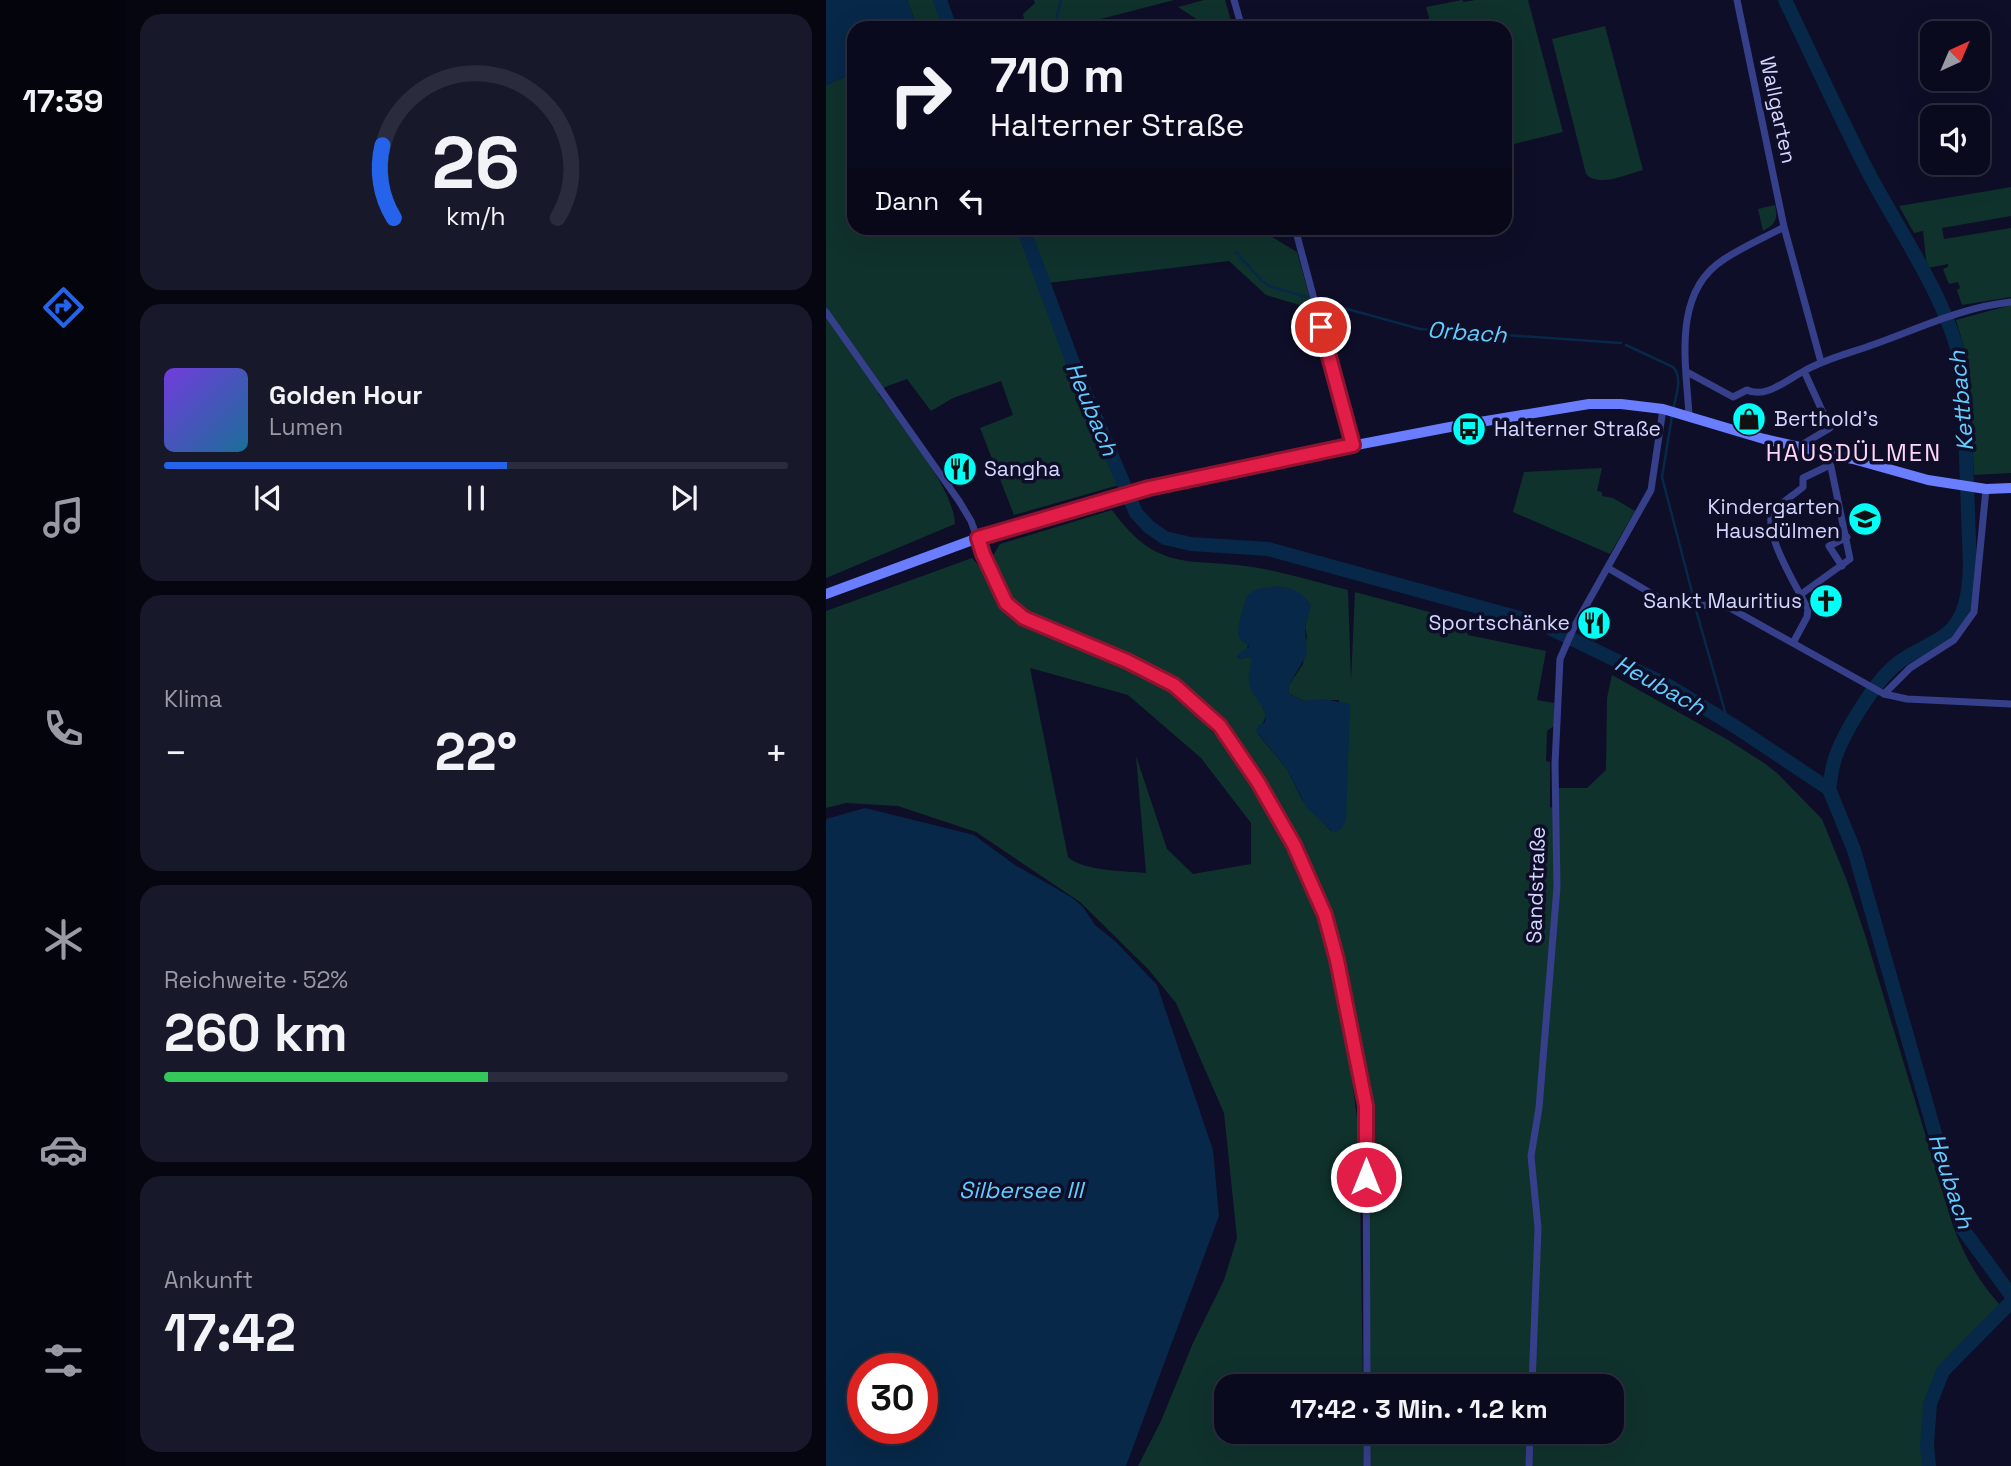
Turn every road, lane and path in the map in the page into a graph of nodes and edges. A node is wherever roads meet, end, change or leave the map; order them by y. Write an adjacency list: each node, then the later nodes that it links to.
1 (1234, 0): 3 (street)
2 (1737, 0): 4 (street, Wallgarten)
3 (1240, 21)
4 (1784, 227): 8 (street, Wallgarten); 10 (street)
5 (1297, 235): 12 (street)
6 (2011, 302): 8 (street)
7 (826, 312): 18 (street)
8 (1821, 362): 9 (street)
9 (1804, 371): 10 (street); 13 (street)
10 (1687, 372): 11 (street)
11 (1674, 412): 12 (main road); 13 (main road); 20 (street, Sandstraße)
12 (1353, 445): 18 (main road)
13 (1798, 447): 14 (main road)
14 (1830, 460): 15 (main road); 17 (street); 22 (street)
15 (1982, 488): 16 (main road); 24 (street)
16 (2011, 488)
17 (1847, 537): 19 (street); 19 (street)
18 (978, 538): 21 (main road); 26 (street)
19 (1842, 566): 22 (street)
20 (1608, 568): 23 (street); 27 (street, Sandstraße)
21 (826, 594)
22 (1800, 594): 23 (street)
23 (1793, 643): 24 (street)
24 (1882, 692): 25 (street)
25 (2011, 704)
26 (1367, 1374)
27 (1532, 1374)
28 (1367, 1444): 30 (street)
29 (1530, 1444): 31 (street)
30 (1367, 1466)
31 (1529, 1466)

